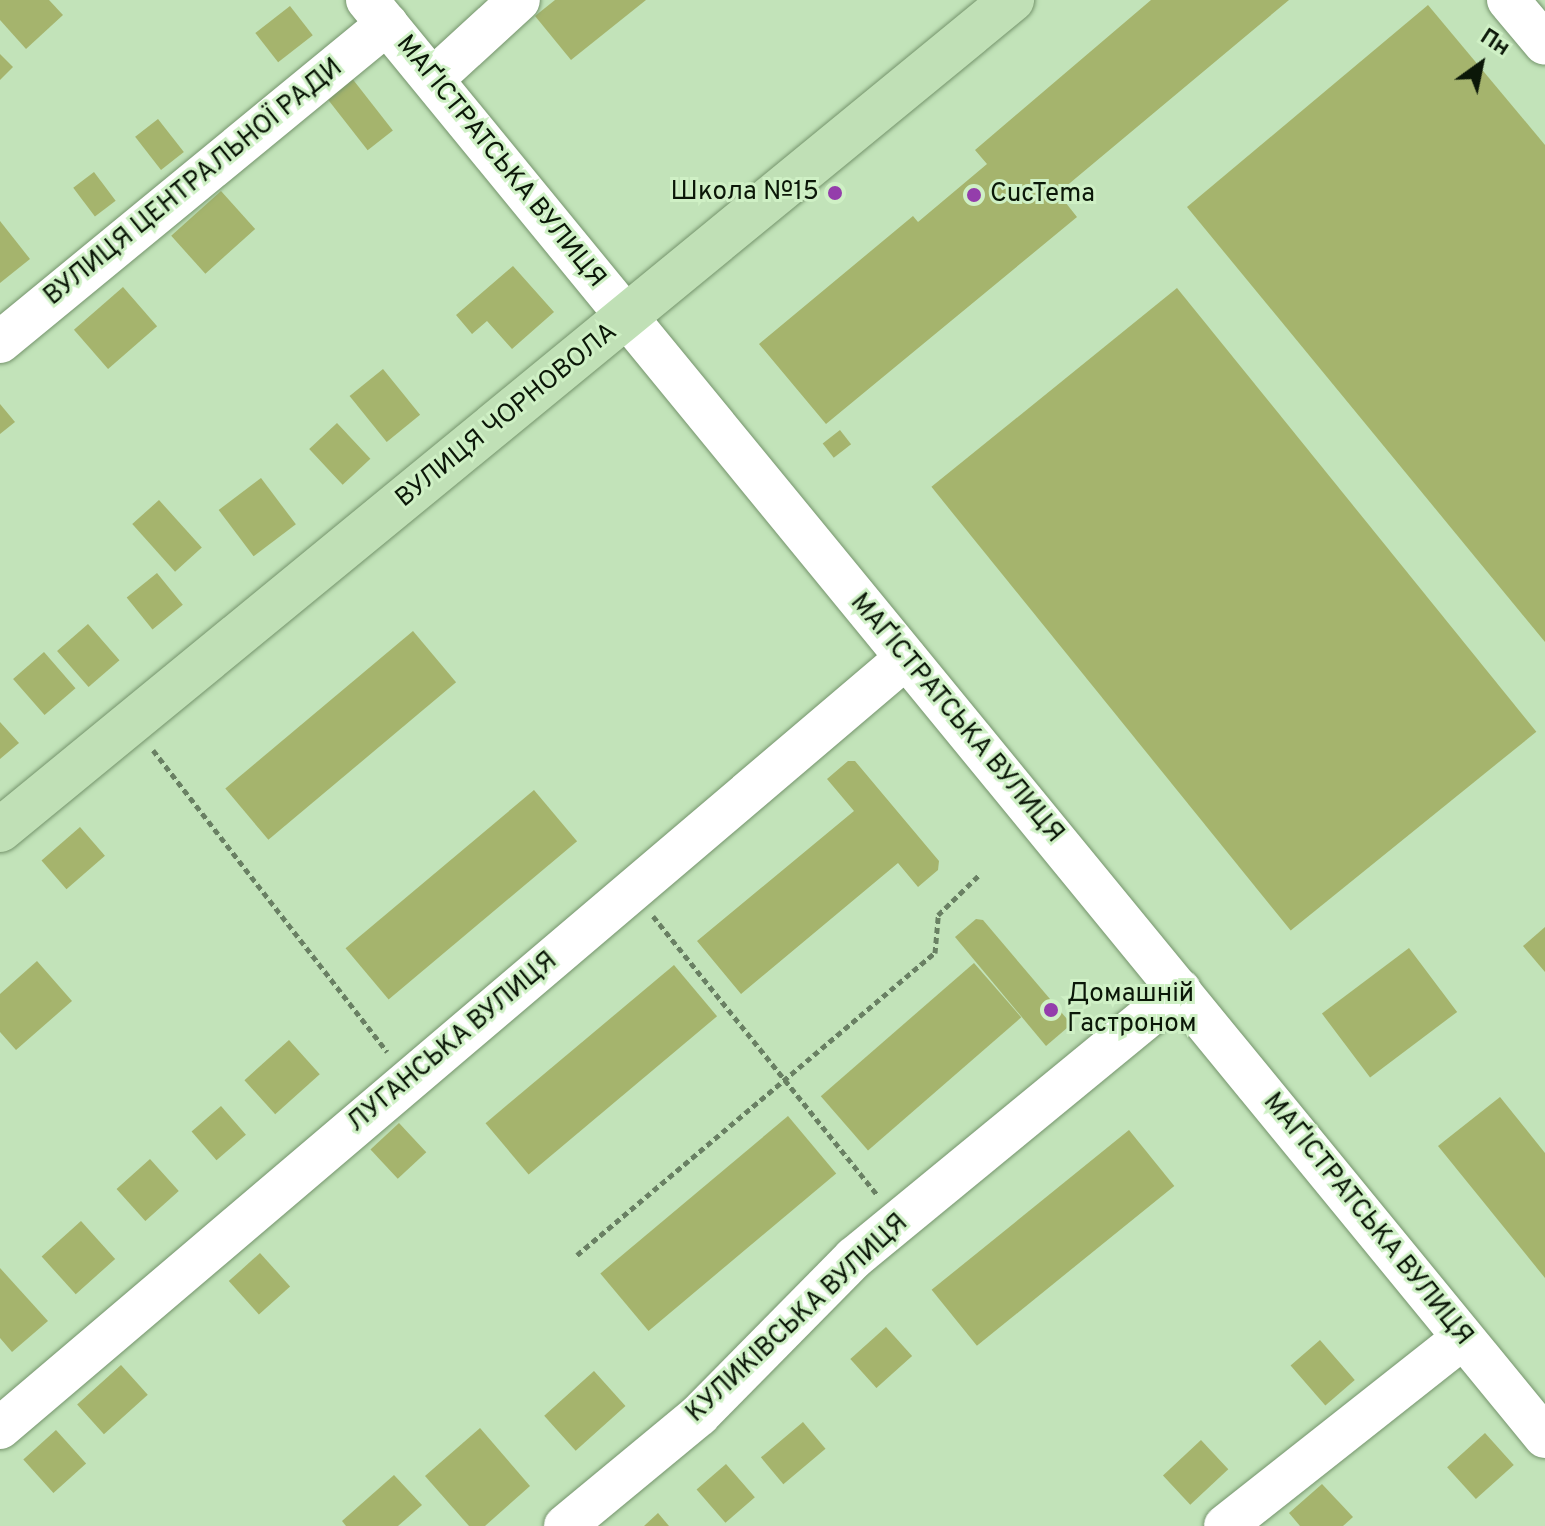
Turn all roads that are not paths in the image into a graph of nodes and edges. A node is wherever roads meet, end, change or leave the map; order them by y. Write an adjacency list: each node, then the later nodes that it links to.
1 (519, 0): 6 (street)
2 (1012, 0): 7 (main road, ВУЛИЦЯ ЧОРНОВОЛА)
3 (1508, 0): 5 (street)
4 (377, 12): 6 (street, МАҐІСТРАТСЬКА ВУЛИЦЯ); 8 (street, ВУЛИЦЯ ЦЕНТРАЛЬНОЇ РАДИ)
5 (1545, 44)
6 (434, 78): 7 (street, МАҐІСТРАТСЬКА ВУЛИЦЯ)
7 (627, 317): 9 (street, МАҐІСТРАТСЬКА ВУЛИЦЯ); 10 (main road, ВУЛИЦЯ ЧОРНОВОЛА)
8 (0, 342)
9 (906, 658): 11 (street, МАҐІСТРАТСЬКА ВУЛИЦЯ); 13 (street, ЛУГАНСЬКА ВУЛИЦЯ)
10 (0, 830)
11 (1180, 990): 12 (street, МАҐІСТРАТСЬКА ВУЛИЦЯ); 15 (street, КУЛИКІВСЬКА ВУЛИЦЯ)
12 (1463, 1338): 14 (street, МАҐІСТРАТСЬКА ВУЛИЦЯ); 16 (street)
13 (0, 1428)
14 (1545, 1437)
15 (565, 1526)
16 (1225, 1526)

